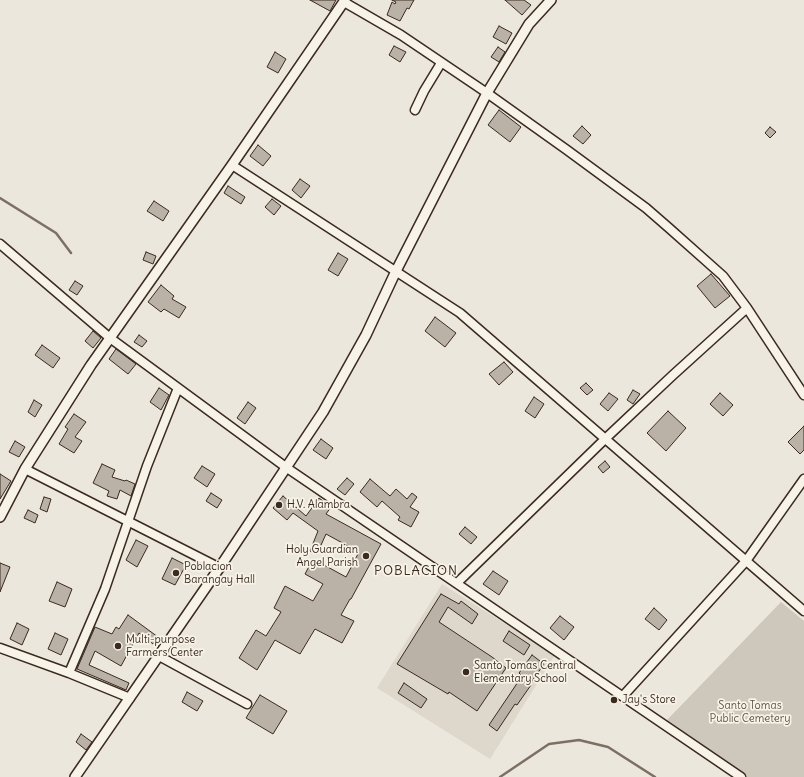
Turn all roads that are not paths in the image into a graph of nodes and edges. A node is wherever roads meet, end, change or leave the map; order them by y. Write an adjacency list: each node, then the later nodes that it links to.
1 (551, 0): 4 (street)
2 (344, 1): 3 (street); 6 (street)
3 (441, 63): 4 (street); 5 (street)
4 (486, 93): 8 (street); 9 (street)
5 (415, 110)
6 (232, 165): 8 (street); 10 (street)
7 (0, 244): 10 (street)
8 (396, 271): 13 (street); 15 (street)
9 (747, 308): 12 (street); 13 (street)
10 (110, 338): 11 (street); 14 (street)
11 (178, 388): 15 (street); 18 (street)
12 (804, 395)
13 (605, 439): 19 (street); 21 (street)
14 (25, 468): 17 (street); 18 (street)
15 (287, 468): 20 (street); 21 (street)
16 (804, 479): 19 (street)
17 (0, 518)
18 (129, 522): 20 (street); 25 (street)
19 (746, 560): 22 (street); 26 (street)
20 (220, 568): 24 (street)
21 (457, 583): 26 (street)
22 (804, 610)
23 (0, 648): 25 (street)
24 (159, 656): 27 (street); 28 (street)
25 (68, 673): 27 (street)
26 (623, 696): 30 (street)
27 (130, 698): 29 (street)
28 (247, 704)
29 (75, 777)
30 (741, 777)

